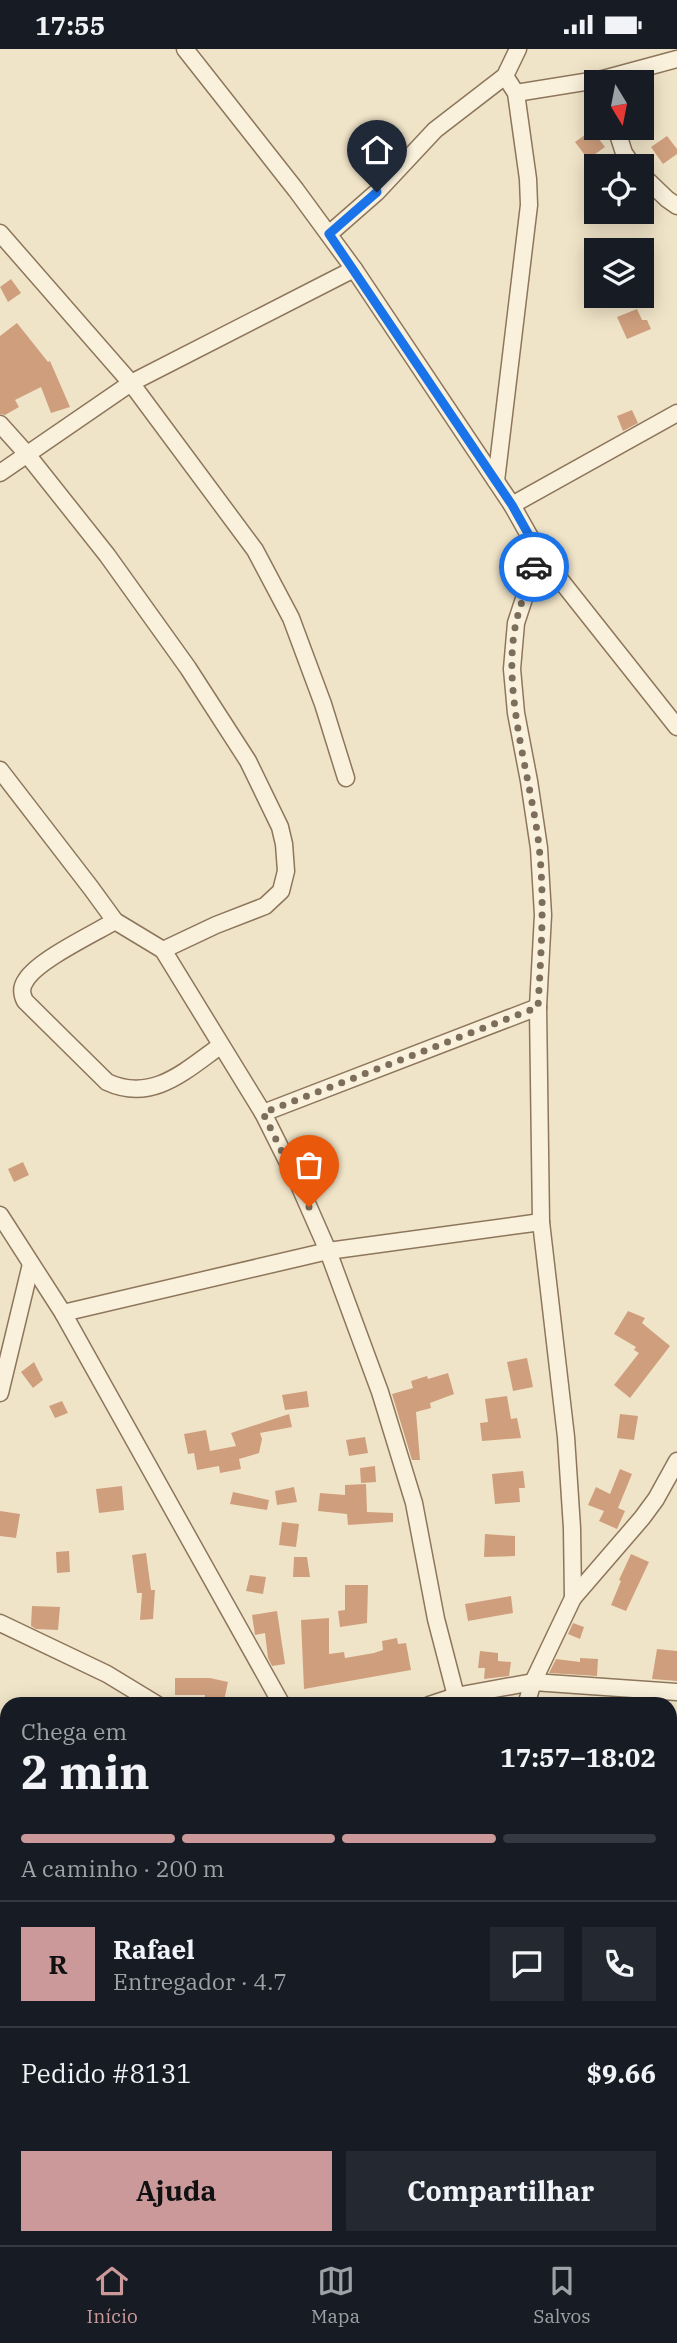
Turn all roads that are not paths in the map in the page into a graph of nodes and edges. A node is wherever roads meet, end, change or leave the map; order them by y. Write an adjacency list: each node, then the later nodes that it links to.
1 (185, 49): 11 (street)
2 (518, 49): 5 (street)
3 (677, 59): 4 (street)
4 (640, 70)
5 (505, 76): 7 (street); 11 (street)
6 (584, 84): 7 (street)
7 (516, 93): 18 (street)
8 (654, 187): 9 (street)
9 (677, 206)
10 (0, 233): 13 (street)
11 (329, 234): 12 (street)
12 (354, 269): 13 (street); 18 (street)
13 (131, 383): 16 (street); 23 (street)
14 (677, 413): 19 (street)
15 (0, 424): 16 (street)
16 (26, 453): 17 (street); 25 (street)
17 (0, 473)
18 (496, 481): 19 (street)
19 (512, 505): 20 (street)
20 (539, 553): 21 (street); 26 (street)
21 (677, 726)
22 (0, 770): 24 (street)
23 (346, 778)
24 (115, 921): 25 (street); 27 (street)
25 (163, 950): 27 (street)
26 (538, 1007): 28 (street); 30 (street)
27 (220, 1047): 28 (street)
28 (263, 1113): 31 (street)
29 (0, 1215): 32 (street)
30 (541, 1222): 31 (street); 36 (street)
31 (328, 1251): 33 (street); 42 (street)
32 (31, 1264): 33 (street); 34 (street)
33 (63, 1313): 41 (street)
34 (0, 1393)
35 (677, 1461): 36 (street)
36 (573, 1598): 38 (street)
37 (0, 1623): 40 (street)
38 (533, 1682): 39 (street); 43 (street); 44 (street)
39 (677, 1692)
40 (145, 1697)
41 (278, 1697)
42 (450, 1697)
43 (465, 1697)
44 (528, 1697)

